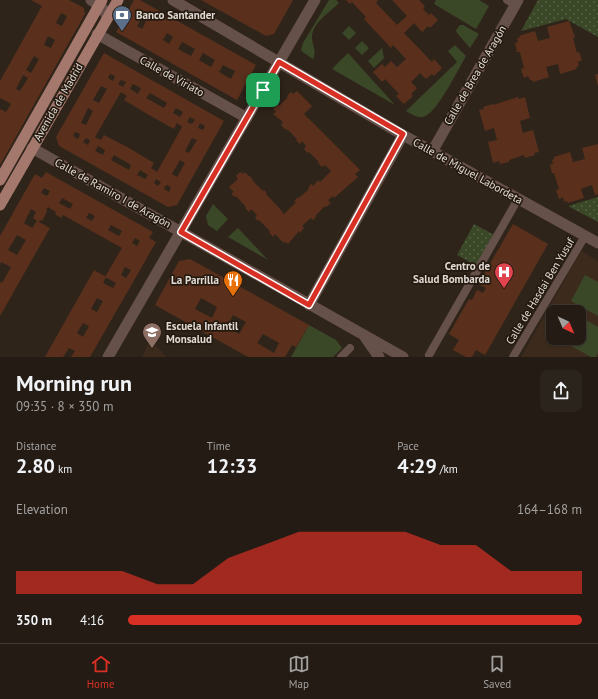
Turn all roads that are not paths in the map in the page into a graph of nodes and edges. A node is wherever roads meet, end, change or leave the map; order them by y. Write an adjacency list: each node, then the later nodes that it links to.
1 (118, 0): 6 (main road, Avenida de Madrid)
2 (172, 0): 8 (street, Calle de Miguel Labordeta)
3 (315, 0): 8 (street)
4 (97, 2): 6 (street); 13 (main road, Avenida de Madrid)
5 (514, 2): 12 (street, Calle de Brea de Aragón)
6 (107, 17): 7 (main road, Avenida de Madrid)
7 (97, 34): 9 (street, Calle de Viriato); 11 (main road, Avenida de Madrid)
8 (279, 62): 9 (street); 10 (street, Calle de Miguel Labordeta)
9 (247, 118): 16 (street)
10 (403, 134): 12 (street, Calle de Miguel Labordeta); 19 (street)
11 (32, 148): 15 (main road, Avenida de Madrid); 16 (street, Calle de Ramiro I de Aragón)
12 (433, 150): 14 (street, Calle de Miguel Labordeta)
13 (0, 180)
14 (518, 199): 17 (street, Calle de Miguel Labordeta); 22 (street)
15 (0, 205)
16 (181, 232): 19 (street, Calle de Ramiro I de Aragón); 23 (street)
17 (586, 236): 18 (street, Calle de Miguel Labordeta); 27 (street, Calle de Hasdai Ben Yusuf)
18 (598, 243)
19 (309, 305): 20 (street, Calle de Ramiro I de Aragón)
20 (363, 335): 25 (street); 26 (street, Calle de Ramiro I de Aragón)
21 (350, 348): 24 (street)
22 (429, 355)
23 (108, 357)
24 (341, 357)
25 (379, 357)
26 (403, 357)
27 (513, 357)

